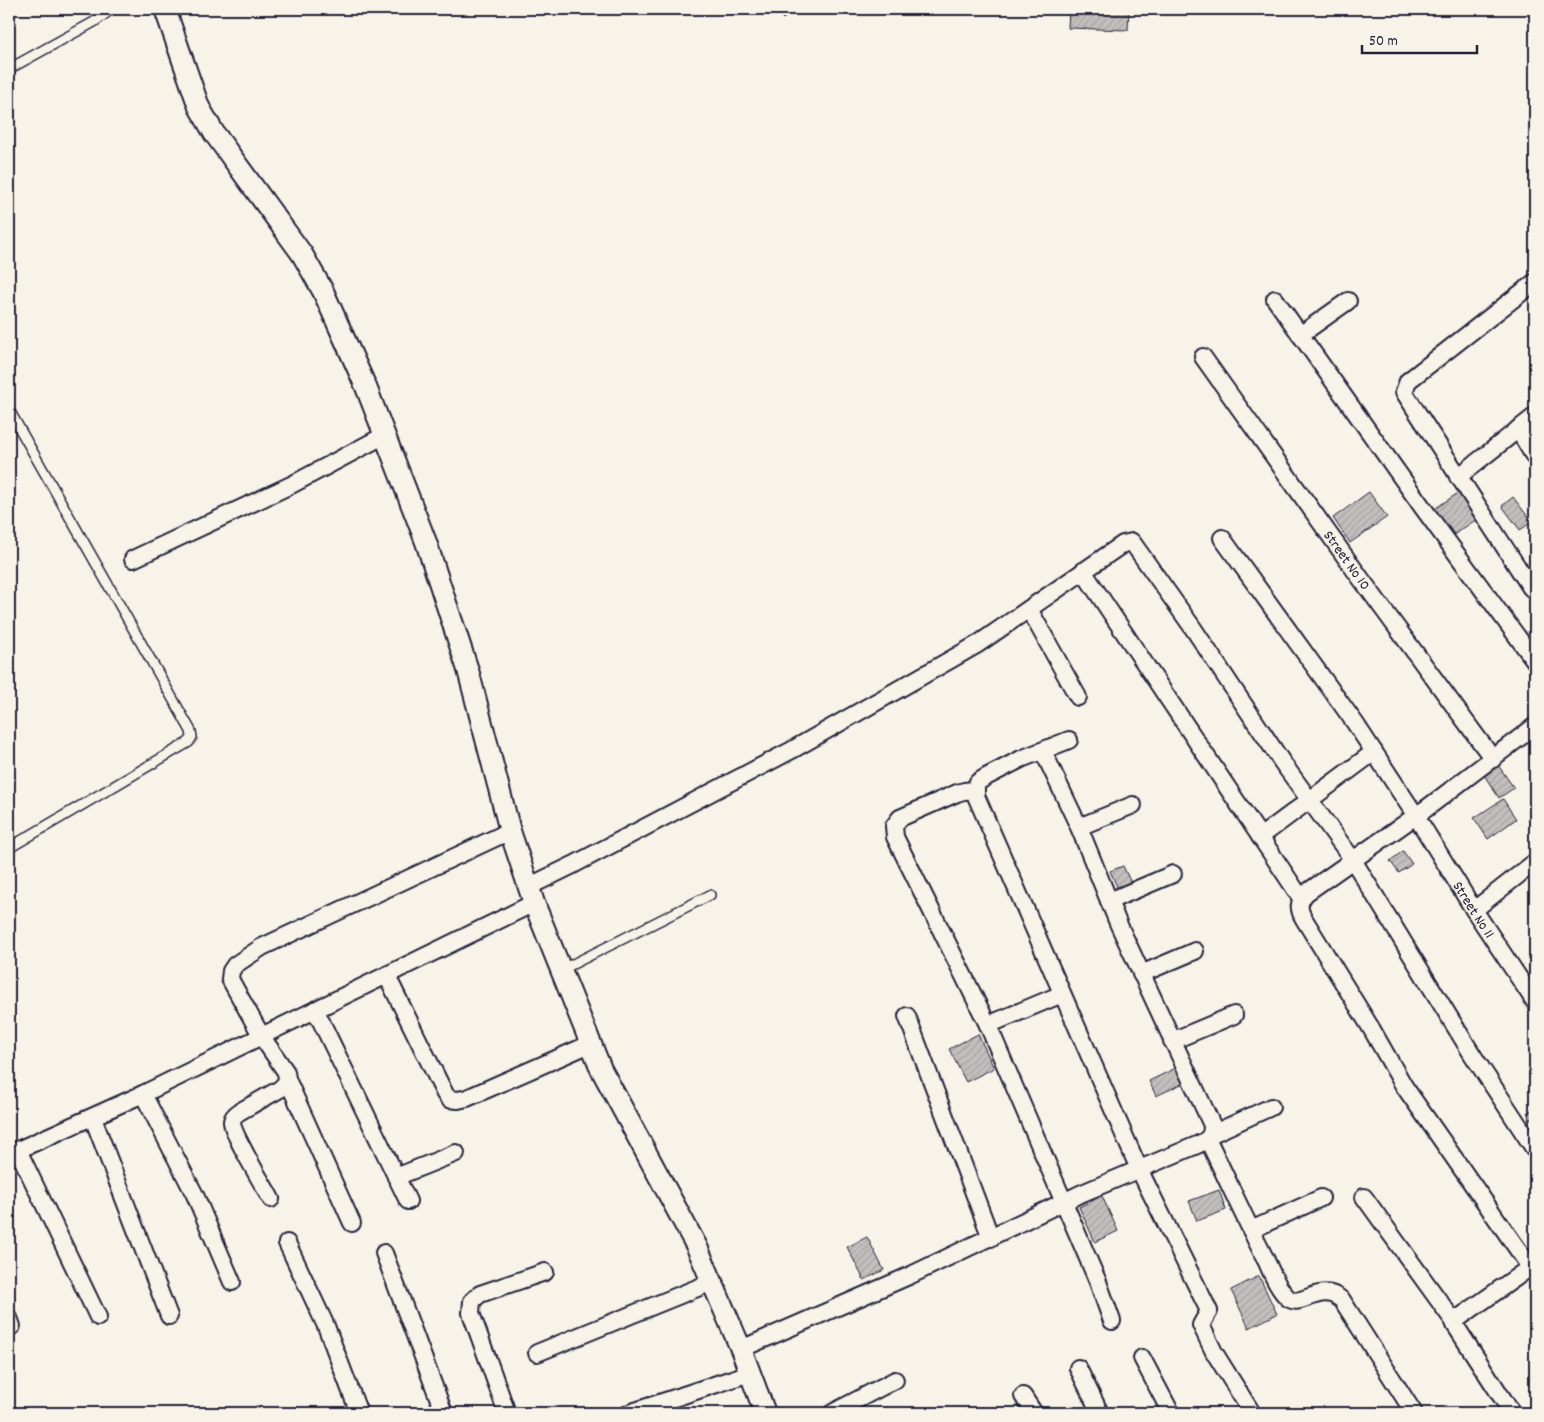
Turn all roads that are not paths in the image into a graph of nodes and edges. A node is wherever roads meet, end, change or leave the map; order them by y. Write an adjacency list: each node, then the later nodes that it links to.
1 (112, 9): 3 (lane)
2 (165, 9): 12 (street)
3 (9, 69)
4 (1535, 282): 14 (street)
5 (1275, 299): 7 (street)
6 (1348, 301): 7 (street)
7 (1300, 335): 20 (street)
8 (1203, 357): 26 (street, Street No 10)
9 (9, 410): 34 (lane)
10 (1535, 416): 11 (street)
11 (1518, 429): 13 (street); 14 (street)
12 (385, 435): 16 (street); 32 (street)
13 (1535, 458)
14 (1458, 477): 18 (street)
15 (1222, 538): 25 (street, Street No 11)
16 (133, 560)
17 (1083, 571): 19 (street); 28 (street); 33 (street)
18 (1531, 588)
19 (1028, 609): 21 (street); 38 (street)
20 (1535, 661)
21 (1078, 697)
22 (1535, 726): 26 (street)
23 (1069, 740): 24 (street)
24 (1042, 751): 27 (street); 31 (street)
25 (1374, 752): 28 (street); 30 (street, Street No 11)
26 (1493, 759): 30 (street)
27 (975, 790): 47 (street); 52 (street)
28 (1310, 800): 33 (street); 35 (street)
29 (1133, 806): 31 (street)
30 (1416, 816): 35 (street); 42 (street, Street No 11)
31 (1079, 827): 41 (street)
32 (510, 831): 38 (street); 53 (street)
33 (1260, 837): 40 (street)
34 (9, 848)
35 (1353, 860): 40 (street); 61 (street)
36 (1535, 862): 42 (street)
37 (1173, 874): 41 (street)
38 (531, 895): 44 (street); 46 (street)
39 (710, 895): 44 (lane)
40 (1301, 898): 76 (street)
41 (1109, 901): 45 (street)
42 (1474, 910): 48 (street, Street No 11)
43 (1195, 951): 45 (street)
44 (561, 970): 55 (street)
45 (1141, 974): 54 (street)
46 (387, 976): 49 (street); 55 (street)
47 (1062, 994): 52 (street); 64 (street)
48 (1535, 1002)
49 (316, 1011): 53 (street); 65 (street)
50 (907, 1016): 73 (street)
51 (1234, 1016): 54 (street)
52 (988, 1025): 70 (street)
53 (262, 1037): 56 (street); 57 (street)
54 (1172, 1041): 60 (street)
55 (590, 1044): 79 (street)
56 (287, 1079): 68 (street); 71 (street)
57 (143, 1094): 59 (street); 78 (street)
58 (1271, 1107): 60 (street)
59 (93, 1118): 62 (street); 81 (street)
60 (1210, 1137): 64 (street); 72 (street)
61 (1535, 1150)
62 (14, 1152): 80 (street)
63 (456, 1152): 65 (street)
64 (1139, 1169): 70 (street); 100 (street)
65 (396, 1177): 69 (street)
66 (1364, 1197): 83 (street)
67 (1321, 1198): 72 (street)
68 (271, 1200)
69 (408, 1201)
70 (1064, 1203): 73 (street); 82 (street)
71 (352, 1223)
72 (1251, 1230): 101 (street)
73 (991, 1238): 84 (street)
74 (287, 1243): 91 (street)
75 (384, 1253): 92 (street)
76 (1532, 1266): 83 (street)
77 (545, 1272): 93 (street)
78 (232, 1282)
79 (712, 1282): 84 (street); 85 (street)
80 (98, 1316)
81 (169, 1316)
82 (1112, 1321)
83 (1455, 1323): 102 (street)
84 (741, 1349): 88 (street)
85 (536, 1353)
86 (1142, 1358): 99 (street)
87 (1078, 1368): 98 (street)
88 (750, 1373): 94 (street); 95 (street)
89 (895, 1380): 96 (street)
90 (1023, 1396): 97 (street)
91 (359, 1413)
92 (444, 1413)
93 (507, 1413)
94 (628, 1413)
95 (765, 1413)
96 (832, 1413)
97 (1034, 1413)
98 (1100, 1413)
99 (1171, 1413)
100 (1252, 1413)
101 (1414, 1413)
102 (1512, 1413)

